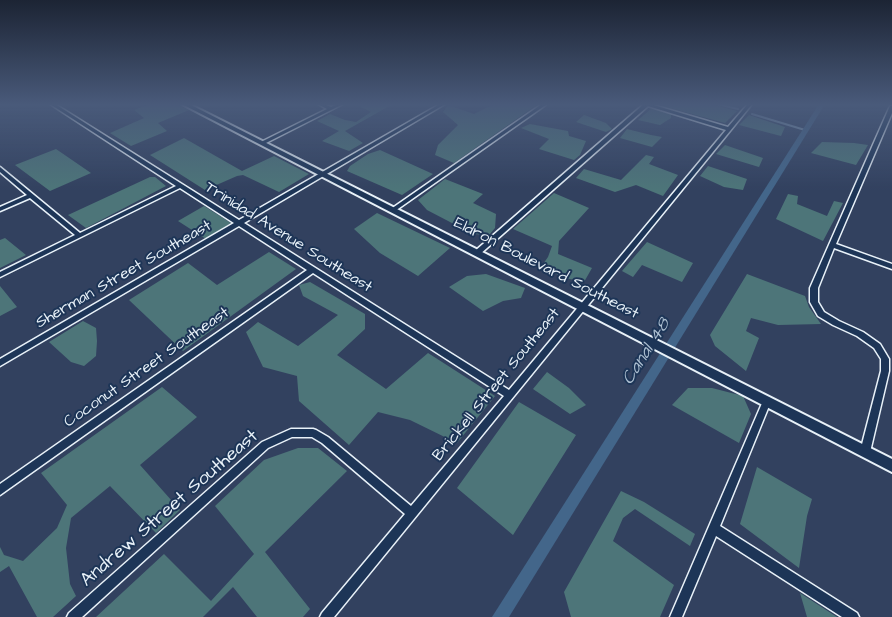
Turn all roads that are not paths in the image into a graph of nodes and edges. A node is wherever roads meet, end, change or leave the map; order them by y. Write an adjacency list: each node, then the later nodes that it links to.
1 (97, 133): 12 (street, Trinidad Avenue Southeast)
2 (242, 133): 9 (street, Eldron Boulevard Southeast)
3 (283, 133): 9 (street)
4 (394, 133): 11 (street, Sherman Street Southeast)
5 (504, 133): 15 (street)
6 (614, 133): 19 (street)
7 (726, 133): 23 (street, Brickell Street Southeast)
8 (881, 133): 18 (street)
9 (262, 143): 11 (street, Eldron Boulevard Southeast)
10 (0, 169): 13 (street)
11 (323, 174): 15 (street, Eldron Boulevard Southeast); 16 (street, Sherman Street Southeast)
12 (180, 186): 16 (street, Trinidad Avenue Southeast); 17 (street)
13 (30, 195): 14 (street); 17 (street)
14 (0, 209)
15 (393, 210): 19 (street, Eldron Boulevard Southeast)
16 (239, 224): 21 (street, Trinidad Avenue Southeast); 24 (street, Sherman Street Southeast)
17 (80, 236): 22 (street)
18 (832, 245): 20 (street); 27 (street)
19 (477, 253): 23 (street, Eldron Boulevard Southeast)
20 (892, 267)
21 (312, 270): 25 (street, Trinidad Avenue Southeast); 29 (street, Coconut Street Southeast)
22 (0, 275)
23 (581, 306): 25 (street, Brickell Street Southeast); 26 (street, Eldron Boulevard Southeast)
24 (0, 363)
25 (510, 395): 30 (street, Brickell Street Southeast)
26 (767, 401): 27 (street, Eldron Boulevard Southeast); 31 (street)
27 (865, 452): 28 (street, Eldron Boulevard Southeast)
28 (892, 466)
29 (0, 490)
30 (412, 513): 32 (street, Andrew Street Southeast); 33 (street, Brickell Street Southeast)
31 (713, 528): 34 (street); 35 (street)
32 (73, 617)
33 (326, 617)
34 (676, 617)
35 (853, 617)

